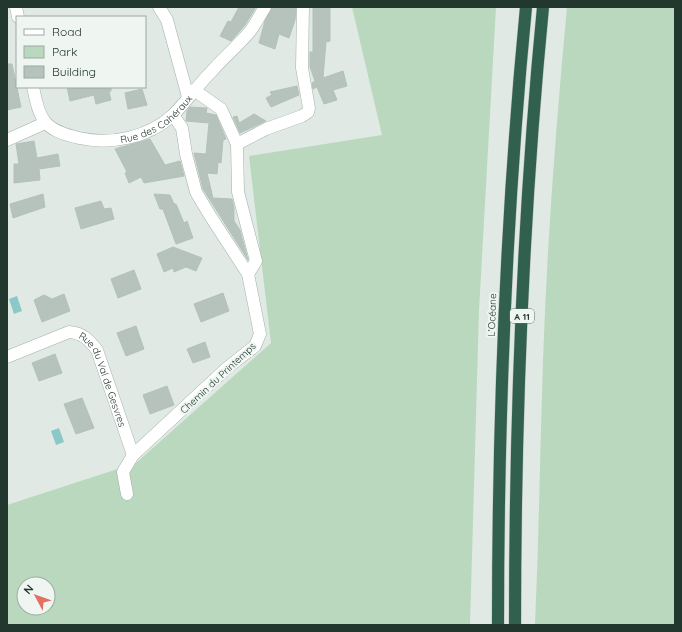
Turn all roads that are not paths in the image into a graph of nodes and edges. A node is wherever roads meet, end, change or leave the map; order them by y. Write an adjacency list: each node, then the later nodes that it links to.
1 (159, 7): 7 (street)
2 (265, 7): 7 (street, Rue des Cahéraux)
3 (304, 7): 11 (street)
4 (526, 7): 16 (highway, L’Océane / A 11)
5 (543, 7): 17 (highway, A 11)
6 (33, 88): 9 (street)
7 (191, 93): 8 (street, Rue des Cahéraux); 11 (street)
8 (172, 115): 9 (street, Rue des Cahéraux); 12 (street, Chemin du Printemps)
9 (45, 123): 10 (street)
10 (7, 140)
11 (237, 144): 12 (street)
12 (248, 274): 14 (street, Chemin du Printemps)
13 (7, 357): 14 (street, Rue du Val de Gesvres)
14 (133, 455): 15 (street, Chemin du Printemps)
15 (127, 494)
16 (498, 625)
17 (516, 625)

